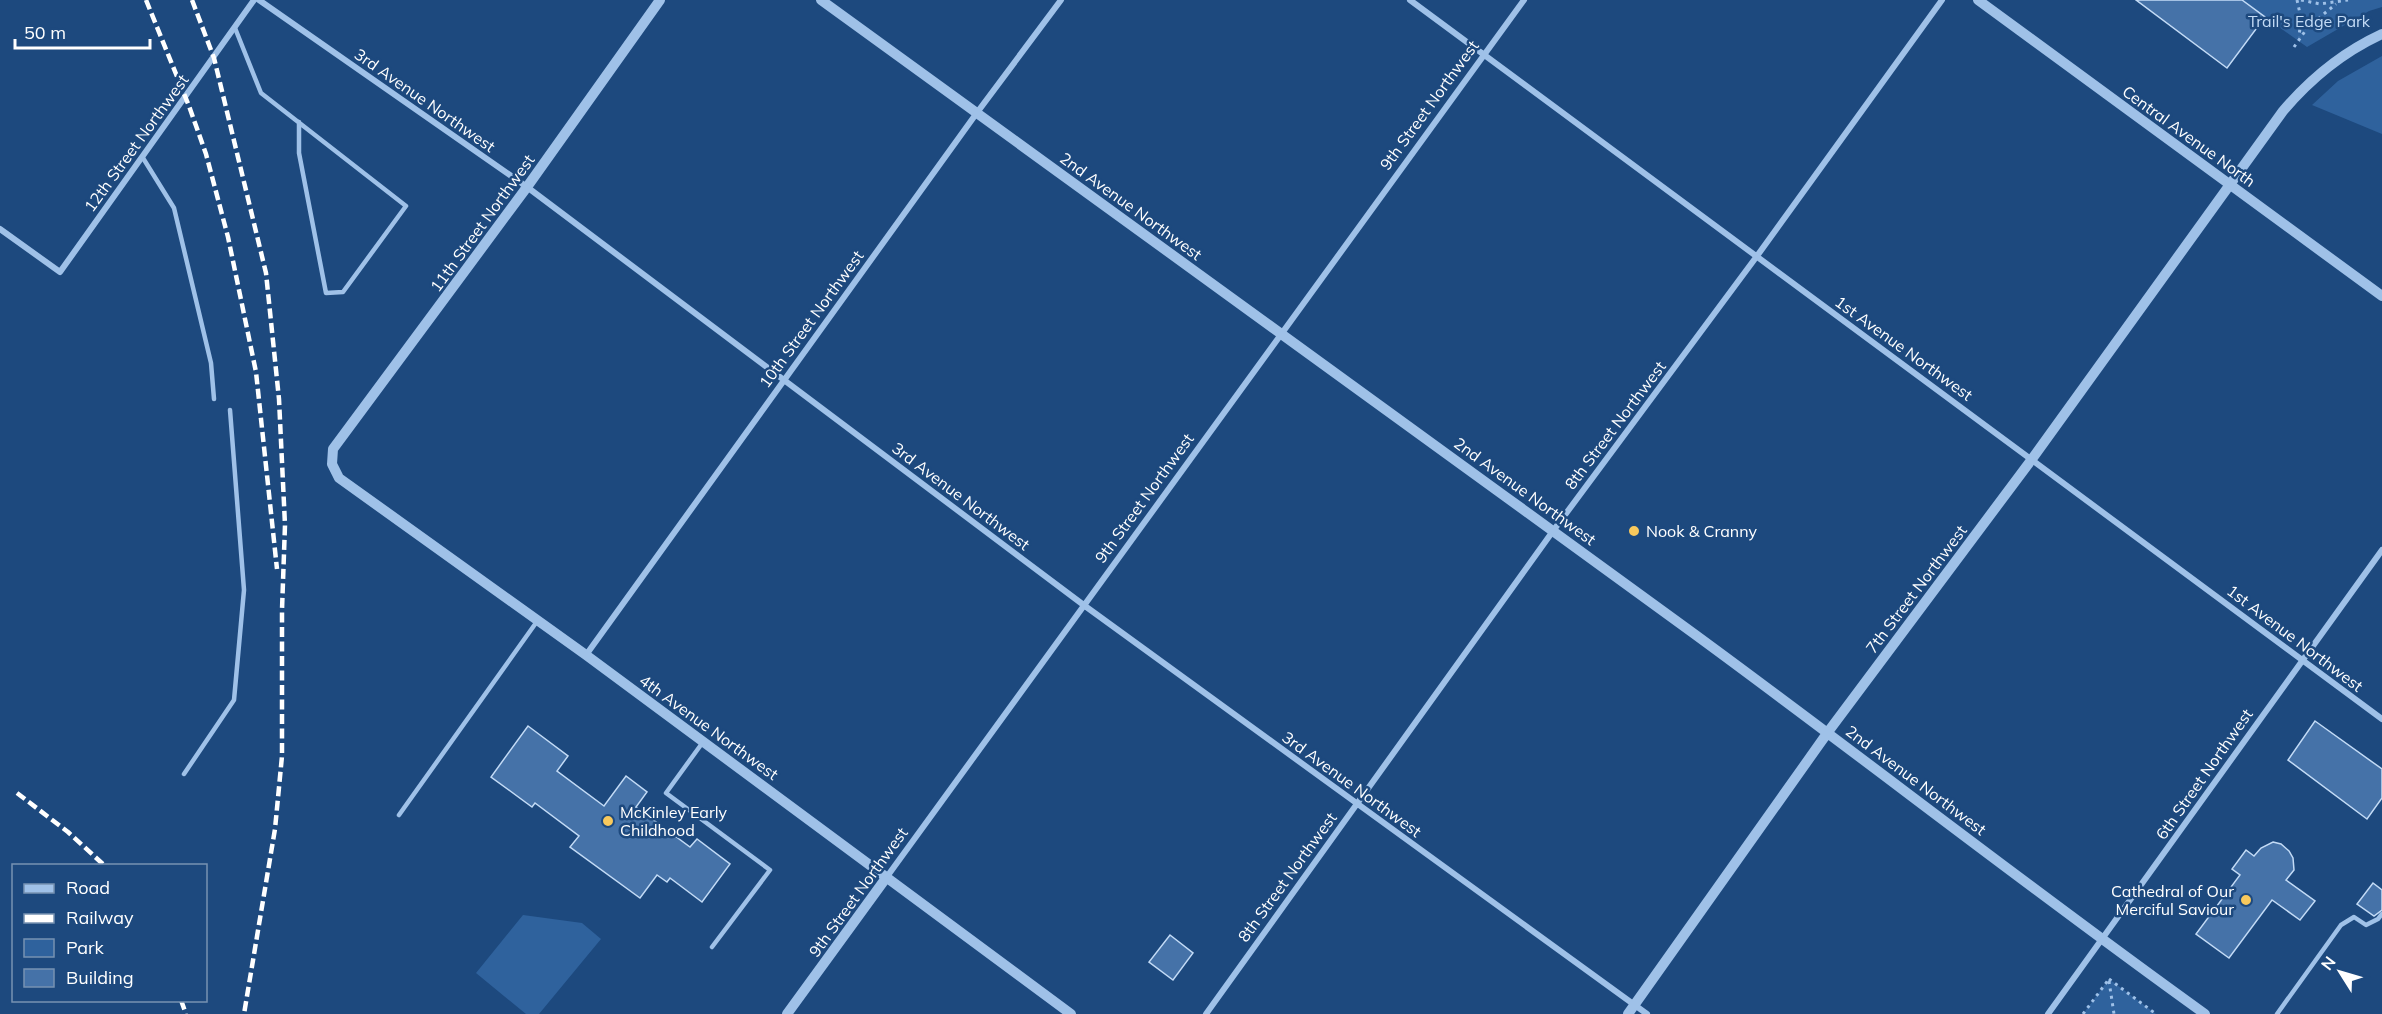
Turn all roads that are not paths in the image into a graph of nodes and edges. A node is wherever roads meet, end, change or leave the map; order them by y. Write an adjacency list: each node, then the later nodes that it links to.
1 (254, 0): 10 (street, 12th Street Northwest)
2 (259, 0): 17 (street, 3rd Avenue Northwest)
3 (660, 0): 17 (street, 11th Street Northwest)
4 (821, 0): 13 (street, 2nd Avenue Northwest)
5 (1061, 0): 13 (street, 10th Street Northwest)
6 (1410, 0): 12 (street, 1st Avenue Northwest)
7 (1524, 0): 12 (street, 9th Street Northwest)
8 (1942, 0): 19 (street, 8th Street Northwest)
9 (1978, 0): 16 (street, Central Avenue North)
10 (235, 28): 14 (lane); 15 (street, 12th Street Northwest)
11 (2382, 34): 16 (street, 7th Street Northwest)
12 (1484, 55): 19 (street, 1st Avenue Northwest); 21 (street, 9th Street Northwest)
13 (976, 114): 21 (street, 2nd Avenue Northwest); 22 (street, 10th Street Northwest)
14 (299, 122): 14 (lane)
15 (143, 158): 18 (street, 12th Street Northwest); 23 (lane)
16 (2228, 183): 20 (street, Central Avenue North); 25 (street, 7th Street Northwest)
17 (527, 187): 22 (street, 3rd Avenue Northwest); 26 (street, 11th Street Northwest)
18 (0, 229)
19 (1757, 256): 25 (street, 1st Avenue Northwest); 27 (street, 8th Street Northwest)
20 (2382, 296)
21 (1281, 333): 27 (street, 2nd Avenue Northwest); 29 (street, 9th Street Northwest)
22 (785, 380): 29 (street, 3rd Avenue Northwest); 31 (street, 10th Street Northwest)
23 (214, 399)
24 (230, 410): 36 (lane)
25 (2032, 459): 32 (street, 1st Avenue Northwest); 34 (street, 7th Street Northwest)
26 (332, 464): 30 (street, 4th Avenue Northwest)
27 (1553, 531): 34 (street, 2nd Avenue Northwest); 37 (street, 8th Street Northwest)
28 (2382, 549): 32 (street, 6th Street Northwest)
29 (1085, 606): 37 (street, 3rd Avenue Northwest); 39 (street, 9th Street Northwest)
30 (538, 621): 31 (street, 4th Avenue Northwest); 38 (lane)
31 (586, 655): 35 (street, 4th Avenue Northwest)
32 (2302, 660): 33 (street, 1st Avenue Northwest); 41 (street, 6th Street Northwest)
33 (2382, 719)
34 (1828, 732): 41 (street, 2nd Avenue Northwest); 43 (street, 7th Street Northwest)
35 (703, 742): 39 (street, 4th Avenue Northwest); 42 (lane)
36 (184, 774)
37 (1356, 804): 43 (street, 3rd Avenue Northwest); 46 (street, 8th Street Northwest)
38 (399, 815)
39 (886, 878): 44 (street, 9th Street Northwest); 45 (street, 4th Avenue Northwest)
40 (2382, 914): 50 (lane)
41 (2103, 941): 48 (street, 6th Street Northwest); 49 (street, 2nd Avenue Northwest)
42 (712, 947)
43 (1631, 1009): 47 (street, 3rd Avenue Northwest)
44 (787, 1014)
45 (1071, 1014)
46 (1206, 1014)
47 (1647, 1014)
48 (2048, 1014)
49 (2205, 1014)
50 (2277, 1014)

